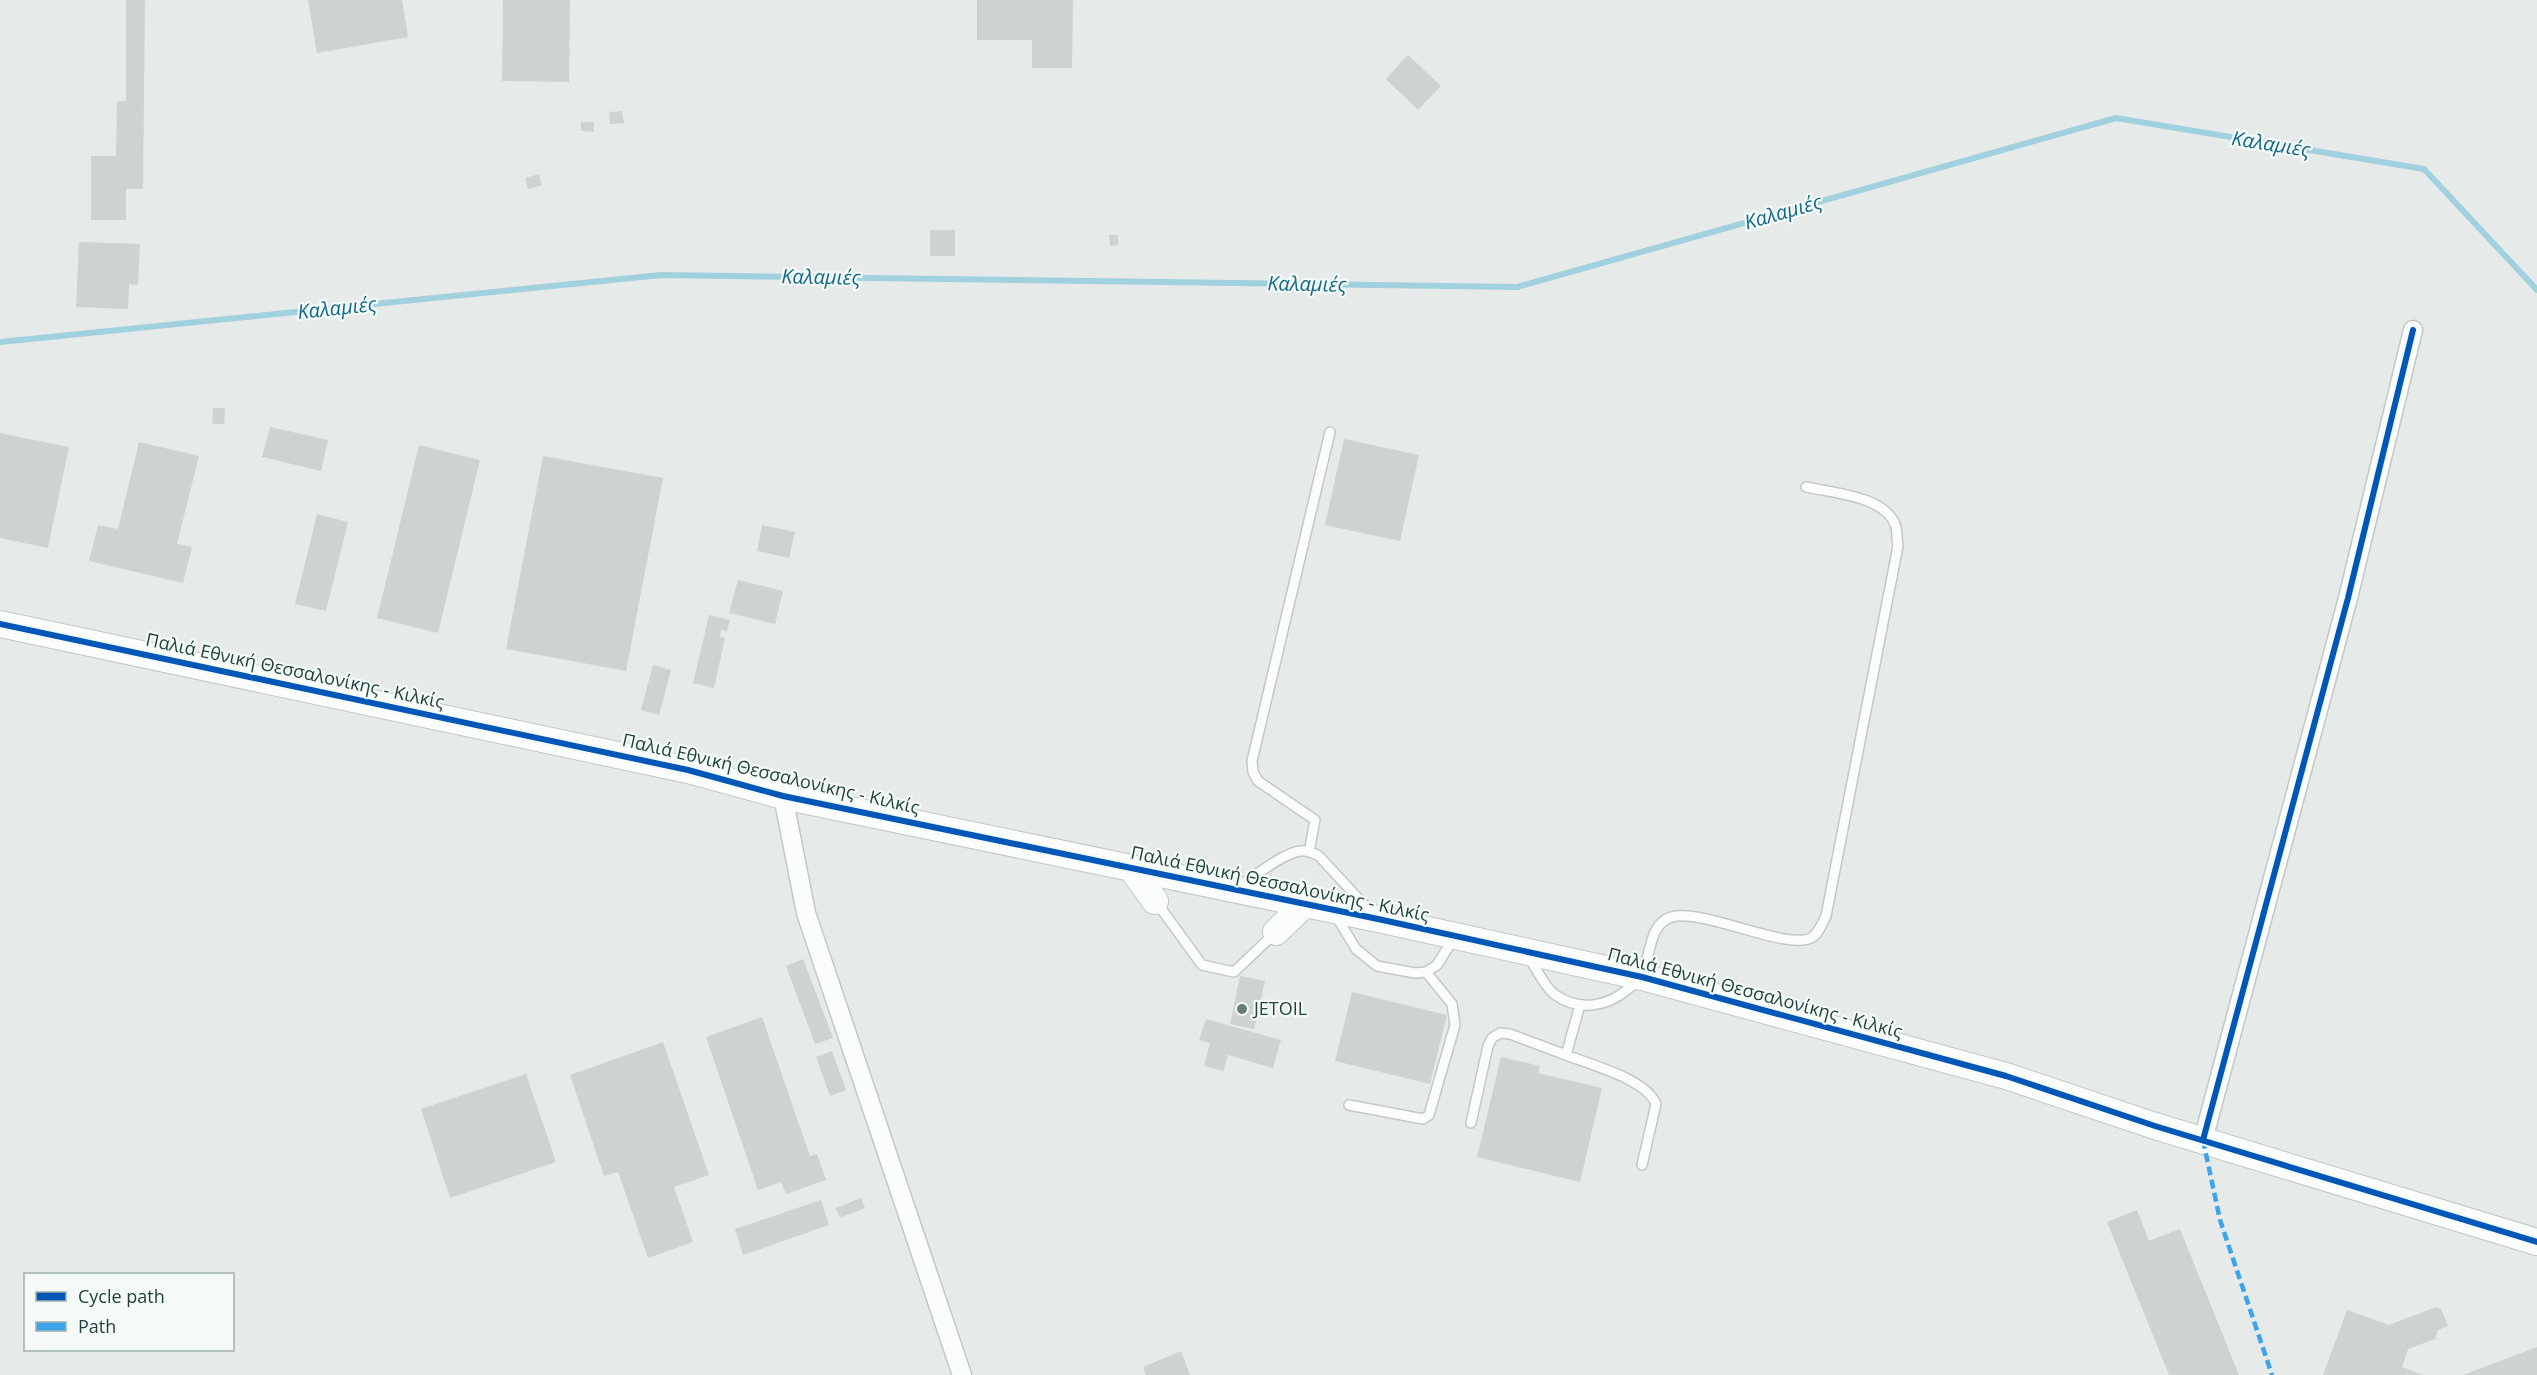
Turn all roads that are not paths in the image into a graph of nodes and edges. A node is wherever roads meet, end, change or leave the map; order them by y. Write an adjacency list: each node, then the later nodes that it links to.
1 (2413, 330): 22 (street)
2 (1330, 432): 6 (lane)
3 (1806, 486): 17 (lane)
4 (0, 624): 5 (main road, Παλιά Εθνική Θεσσαλονίκης - Κιλκίς)
5 (783, 796): 7 (main road, Παλιά Εθνική Θεσσαλονίκης - Κιλκίς); 25 (street)
6 (1309, 852): 8 (lane); 12 (lane)
7 (1131, 868): 8 (main road, Παλιά Εθνική Θεσσαλονίκης - Κιλκίς); 9 (main road)
8 (1232, 890): 10 (main road, Παλιά Εθνική Θεσσαλονίκης - Κιλκίς)
9 (1155, 901): 13 (lane)
10 (1305, 904): 11 (main road, Παλιά Εθνική Θεσσαλονίκης - Κιλκίς); 13 (main road)
11 (1332, 910): 12 (main road, Παλιά Εθνική Θεσσαλονίκης - Κιλκίς); 16 (lane)
12 (1378, 919): 14 (main road, Παλιά Εθνική Θεσσαλονίκης - Κιλκίς)
13 (1276, 932)
14 (1455, 936): 15 (main road, Παλιά Εθνική Θεσσαλονίκης - Κιλκίς); 16 (lane)
15 (1525, 951): 17 (main road, Παλιά Εθνική Θεσσαλονίκης - Κιλκίς); 18 (lane)
16 (1426, 972): 20 (lane)
17 (1642, 977): 18 (lane); 22 (main road, Παλιά Εθνική Θεσσαλονίκης - Κιλκίς)
18 (1580, 1005): 19 (lane)
19 (1566, 1054): 21 (lane); 23 (lane)
20 (1349, 1105)
21 (1471, 1123)
22 (2203, 1140): 24 (main road, Παλιά Εθνική Θεσσαλονίκης - Κιλκίς)
23 (1642, 1165)
24 (2537, 1242)
25 (962, 1375)

